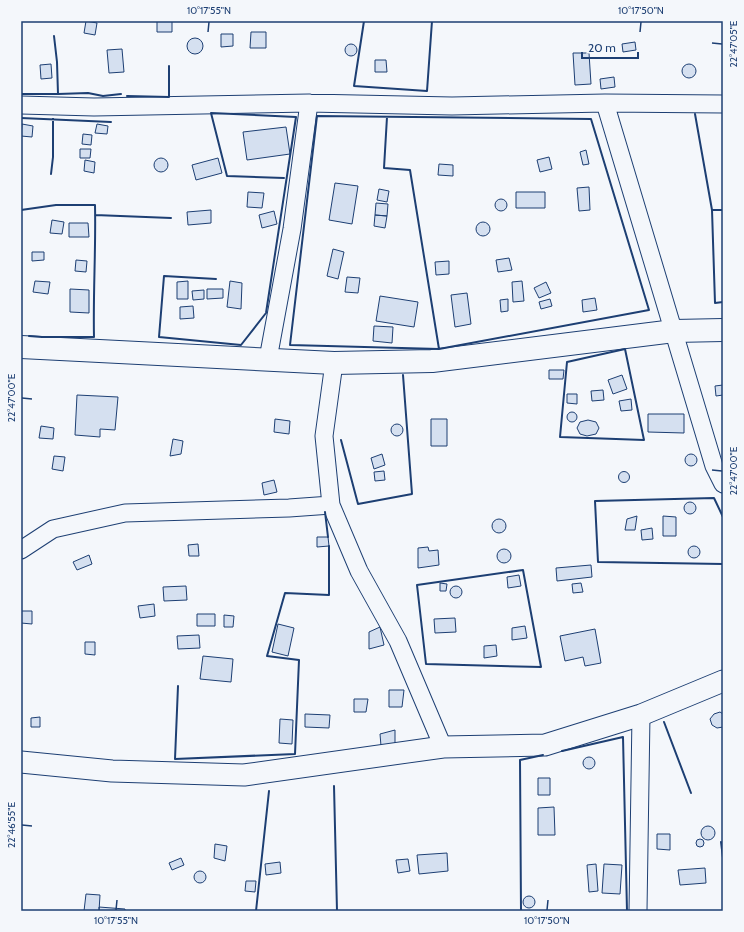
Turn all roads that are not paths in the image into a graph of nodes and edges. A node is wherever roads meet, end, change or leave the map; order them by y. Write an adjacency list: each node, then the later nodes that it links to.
1 (309, 103): 2 (street); 4 (street); 8 (street)
2 (605, 103): 3 (street); 6 (street)
3 (723, 104)
4 (21, 105)
5 (723, 330): 6 (main road)
6 (674, 331): 9 (main road); 10 (street)
7 (21, 347): 8 (main road)
8 (268, 359): 9 (main road)
9 (334, 363): 11 (street)
10 (723, 484)
11 (331, 505): 12 (street); 15 (street)
12 (21, 550)
13 (723, 681): 14 (street)
14 (641, 715): 15 (street); 17 (street)
15 (443, 747): 16 (street)
16 (21, 762)
17 (638, 911)

